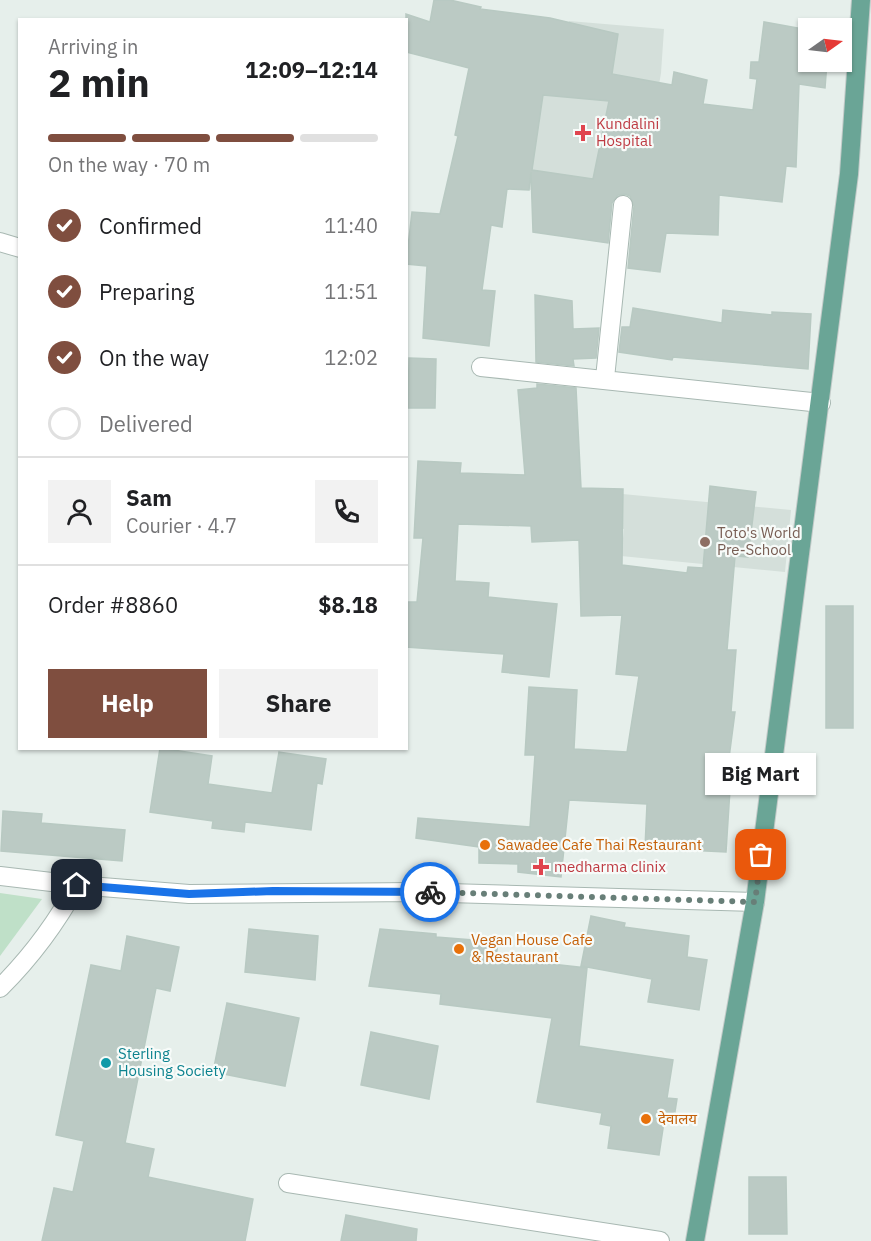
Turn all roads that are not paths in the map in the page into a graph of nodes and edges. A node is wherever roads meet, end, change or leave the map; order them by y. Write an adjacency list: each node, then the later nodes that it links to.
1 (861, 0): 7 (main road)
2 (623, 205): 6 (street)
3 (0, 242): 4 (street)
4 (18, 247)
5 (481, 367): 6 (street)
6 (605, 378): 7 (street)
7 (821, 403): 10 (main road)
8 (0, 876): 9 (street)
9 (77, 885): 10 (street); 11 (street)
10 (755, 902): 14 (main road)
11 (0, 988)
12 (288, 1183): 13 (street)
13 (660, 1241)
14 (695, 1241)

